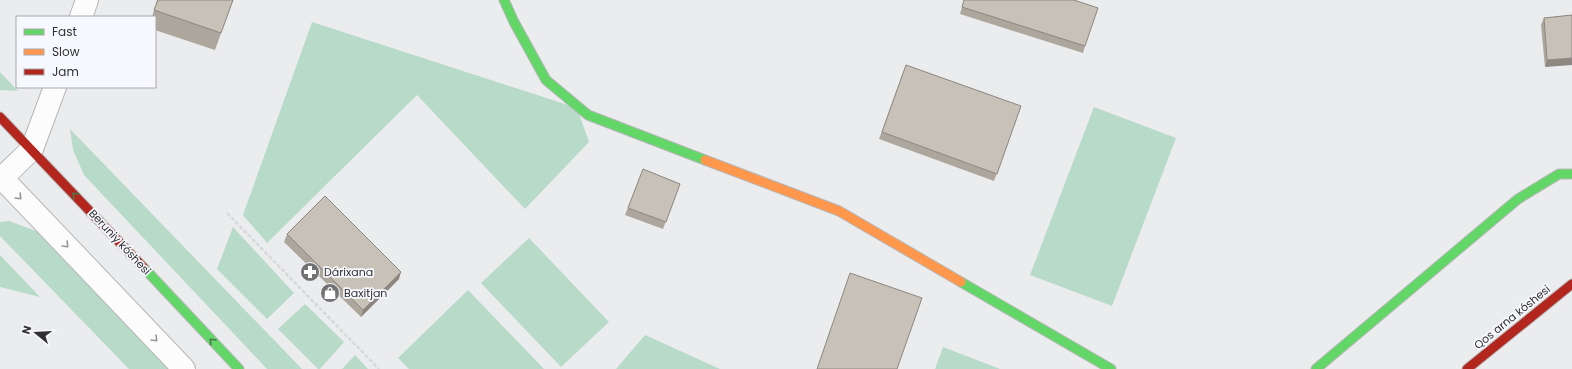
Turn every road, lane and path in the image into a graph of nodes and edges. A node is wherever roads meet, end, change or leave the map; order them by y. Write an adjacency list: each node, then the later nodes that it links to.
1 (87, 0): 3 (street)
2 (504, 0): 14 (street)
3 (80, 16)
4 (56, 88): 6 (street)
5 (0, 117): 6 (street, Beruniy kóshesi)
6 (32, 149): 8 (street); 12 (street, Beruniy kóshesi, one-way to 6)
7 (1572, 174): 15 (street)
8 (1, 178): 11 (street, one-way to 11)
9 (227, 213): 13 (path)
10 (1572, 284): 16 (street, Qos arna kóshesi)
11 (184, 369)
12 (239, 369)
13 (380, 369)
14 (1111, 369)
15 (1316, 369)
16 (1467, 369)

